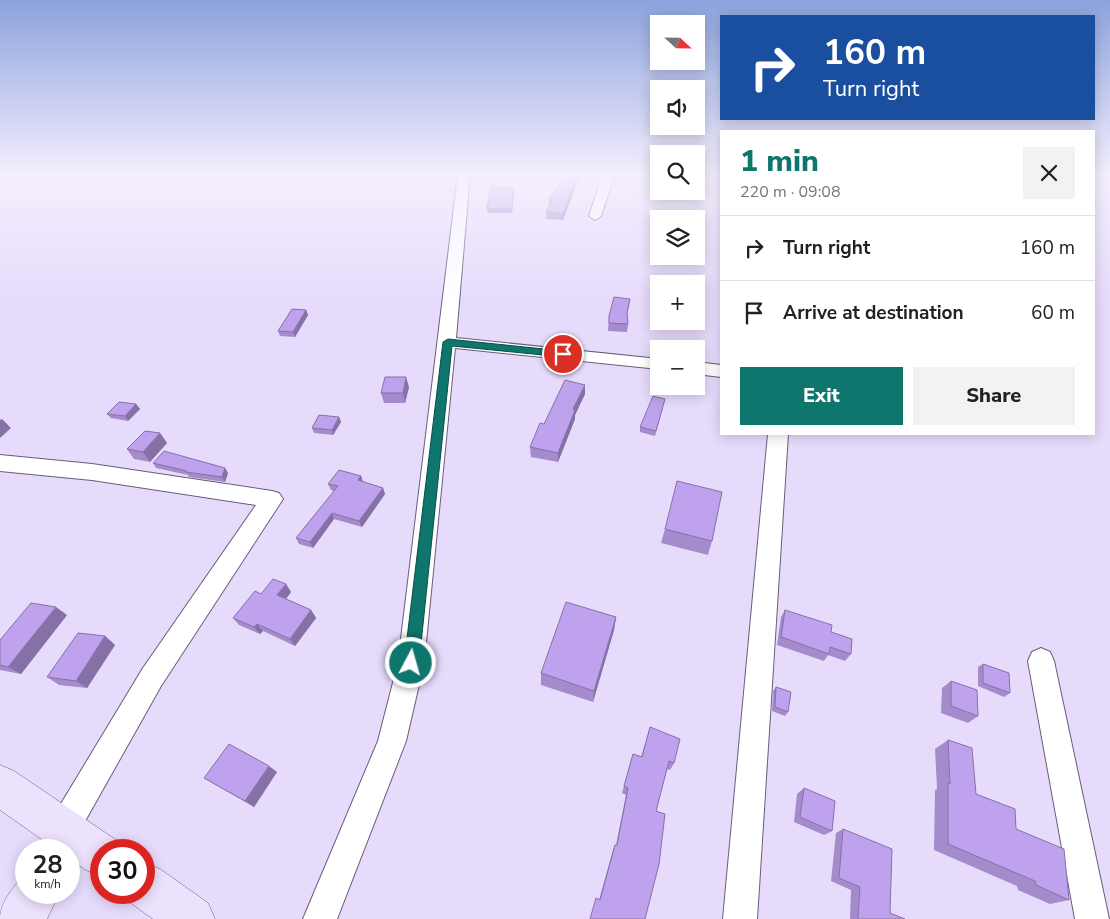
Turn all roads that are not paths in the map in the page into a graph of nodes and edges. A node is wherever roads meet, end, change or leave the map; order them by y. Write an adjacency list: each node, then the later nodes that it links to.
1 (460, 217): 2 (street)
2 (448, 342): 3 (street); 15 (street)
3 (650, 363)
4 (705, 369): 5 (street)
5 (720, 371)
6 (778, 435): 16 (street)
7 (0, 463): 10 (street)
8 (1041, 661): 17 (street)
9 (0, 785): 10 (street)
10 (60, 839)
11 (155, 893): 14 (street)
12 (30, 904): 13 (street)
13 (20, 919)
14 (192, 919)
15 (320, 919)
16 (740, 919)
17 (1092, 919)

